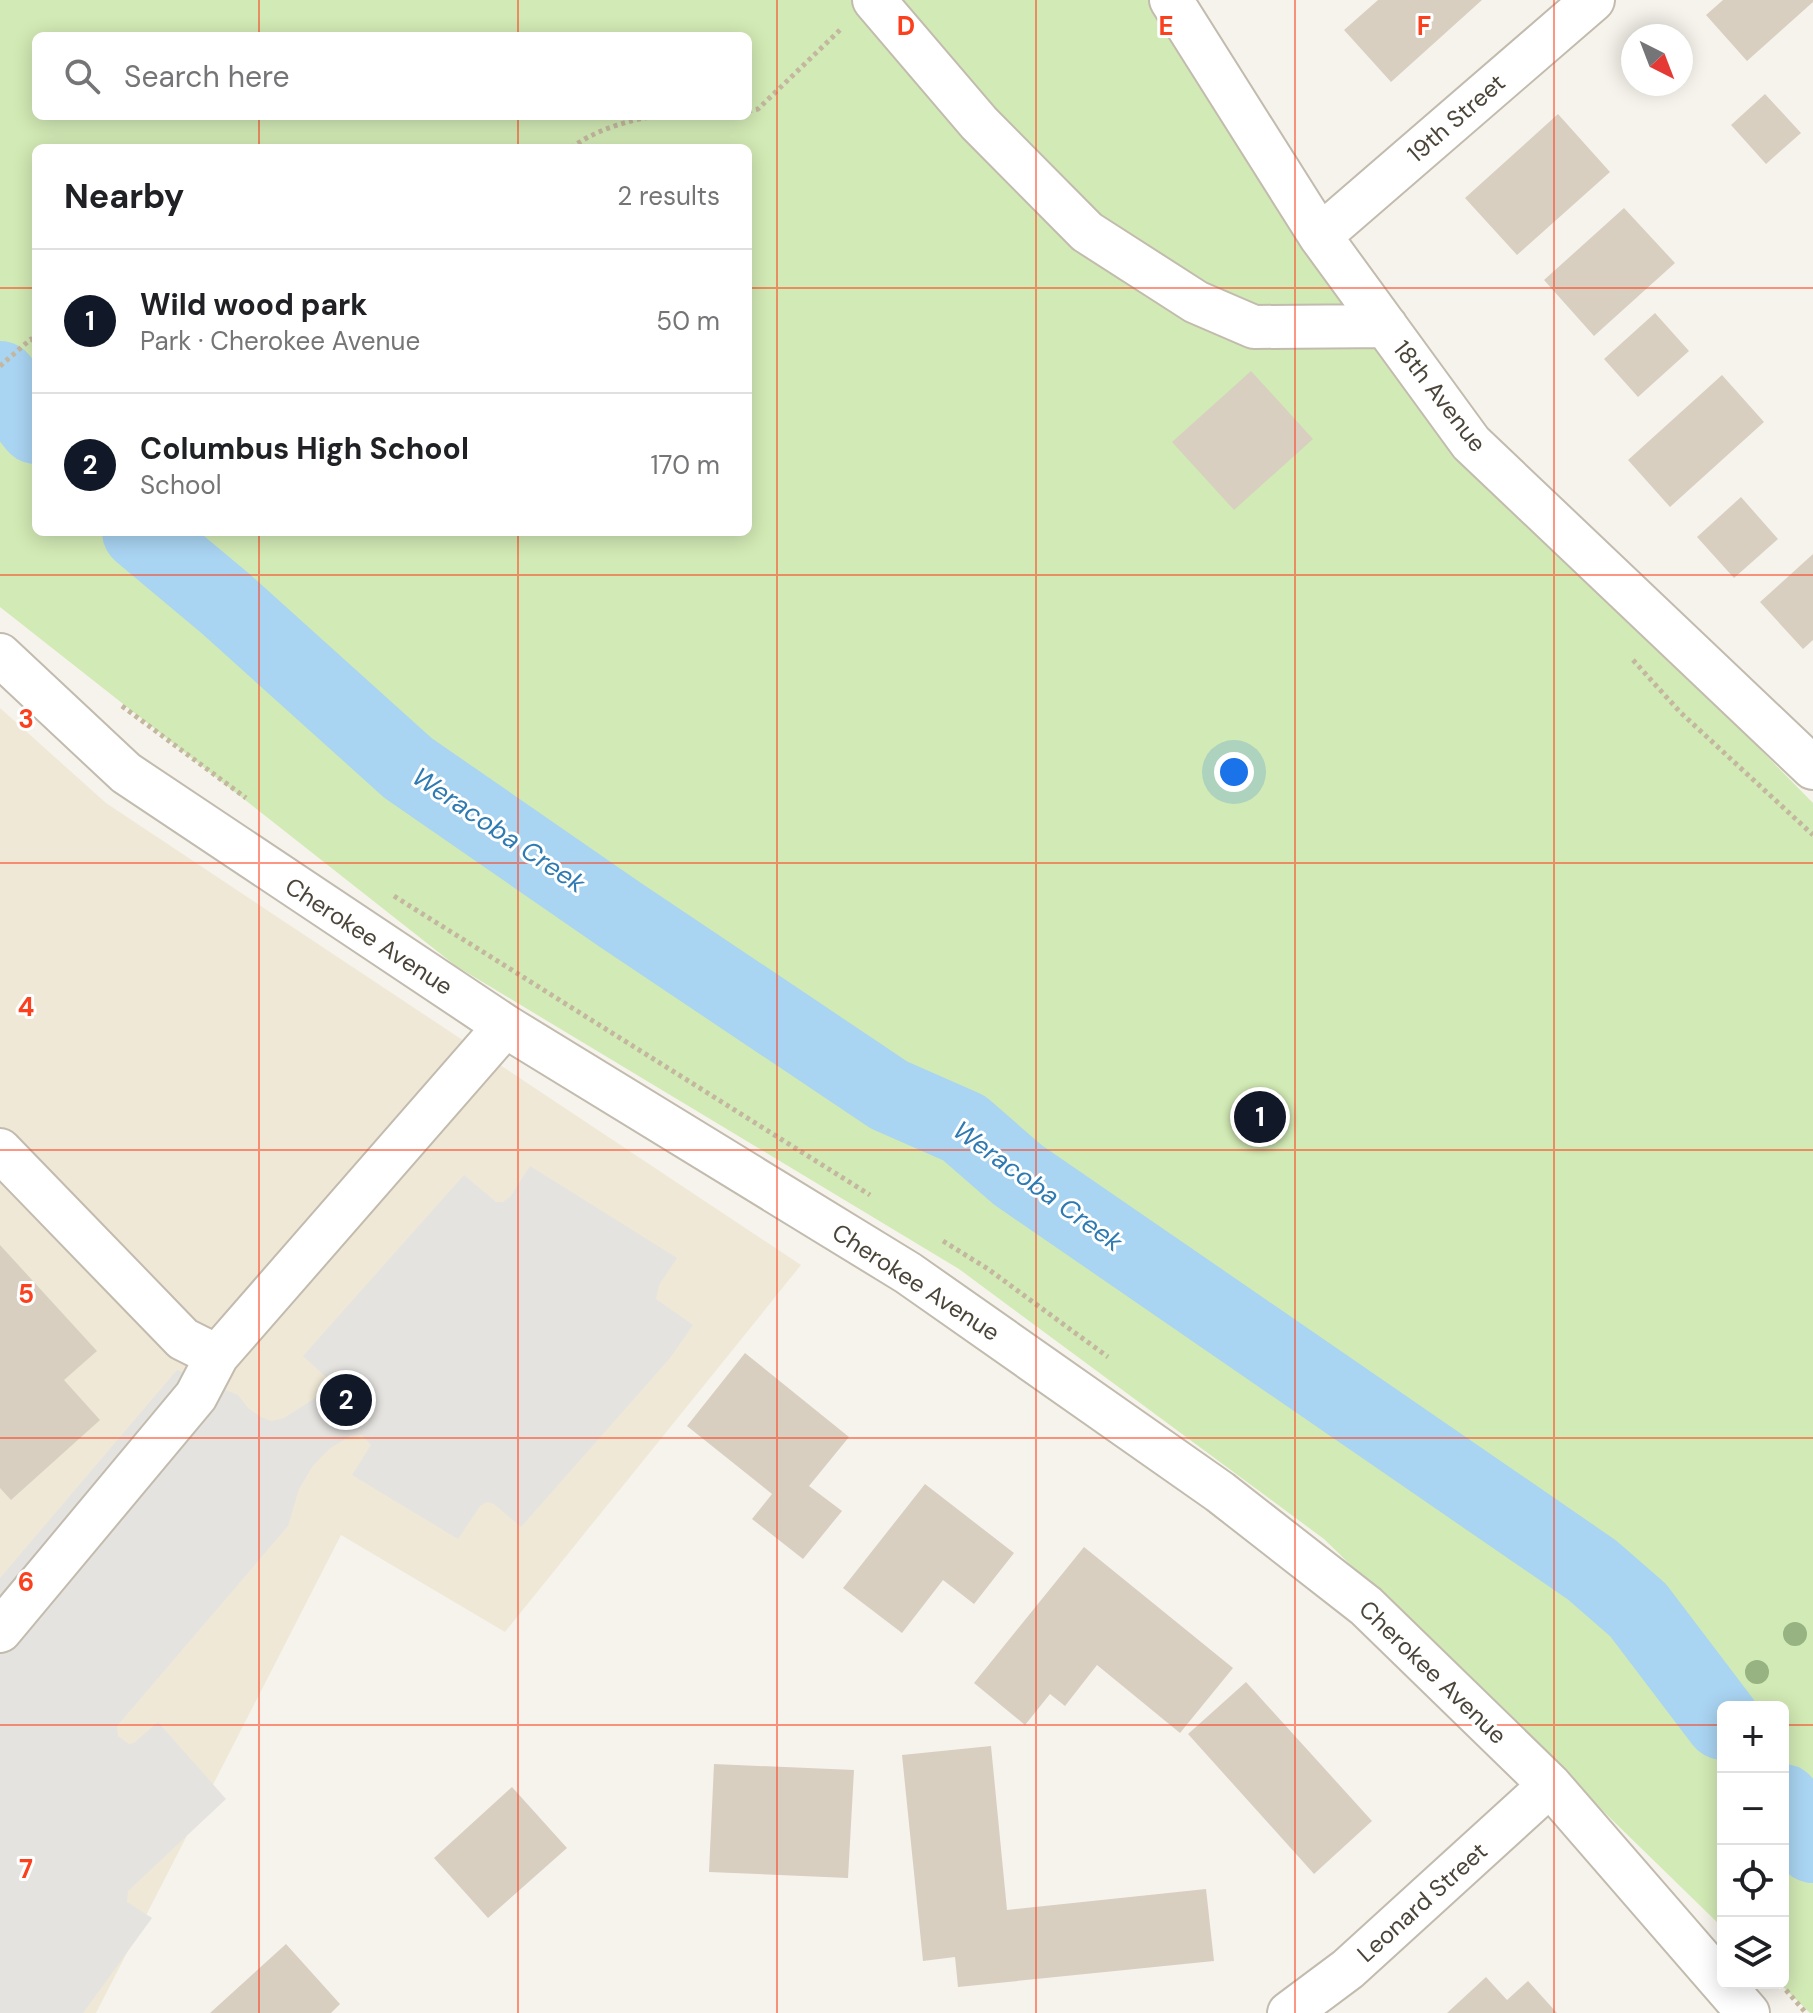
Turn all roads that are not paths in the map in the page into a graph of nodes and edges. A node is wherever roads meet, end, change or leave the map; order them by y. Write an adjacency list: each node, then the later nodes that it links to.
1 (1171, 0): 4 (street, 18th Avenue)
2 (1593, 0): 4 (street, 19th Street)
3 (862, 10): 5 (street)
4 (1320, 236): 5 (street, 18th Avenue)
5 (1386, 326): 7 (street, 18th Avenue)
6 (0, 655): 8 (street, Cherokee Avenue)
7 (1813, 768)
8 (505, 1026): 10 (street); 12 (street, Cherokee Avenue)
9 (0, 1150): 10 (street)
10 (217, 1356): 11 (street)
11 (0, 1631)
12 (1550, 1785): 13 (street, Leonard Street); 14 (street, Cherokee Avenue)
13 (1289, 2013)
14 (1748, 2013)

